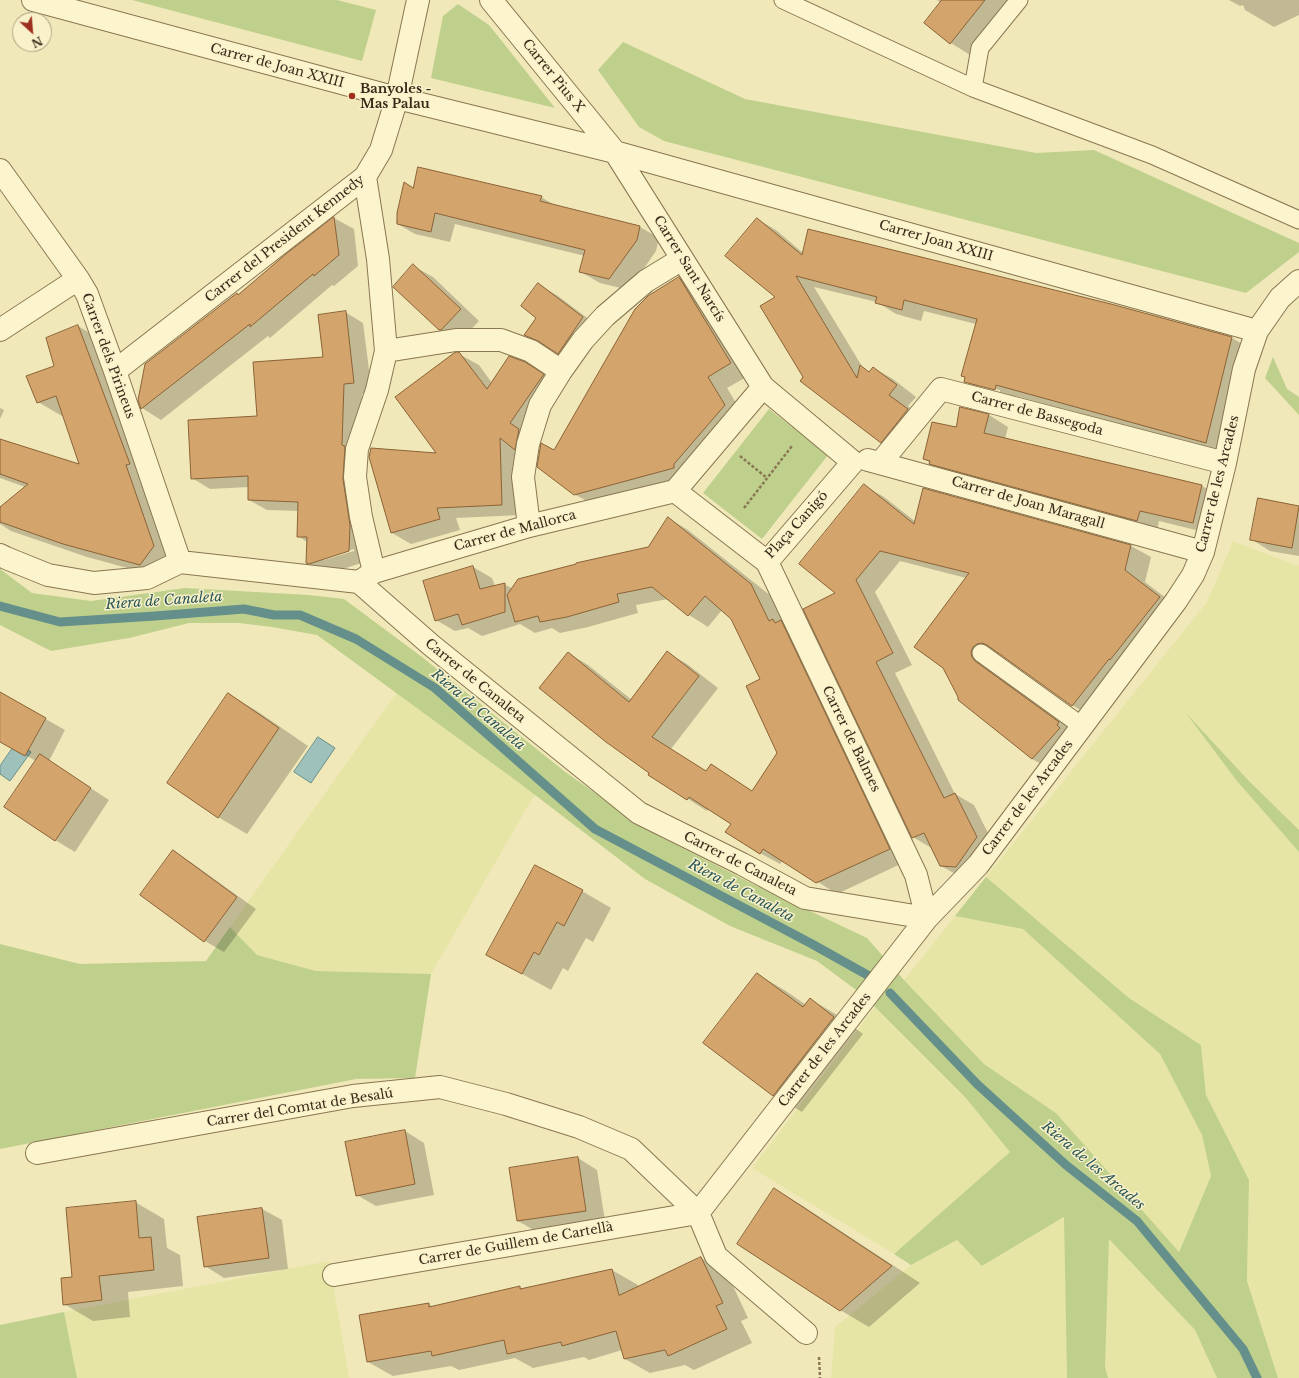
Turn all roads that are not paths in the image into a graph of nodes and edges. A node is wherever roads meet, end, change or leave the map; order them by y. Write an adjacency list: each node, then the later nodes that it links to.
1 (33, 0): 7 (street, Carrer de Joan XXIII)
2 (418, 0): 7 (street, Carrer del President Kennedy)
3 (491, 0): 8 (street, Carrer Pius X)
4 (782, 0): 6 (lane)
5 (1019, 0): 6 (lane)
6 (973, 88): 11 (lane)
7 (397, 98): 8 (street, Carrer de Joan XXIII); 10 (street, Carrer del President Kennedy)
8 (615, 152): 12 (street, Carrer Sant Narcís); 16 (street, Carrer Joan XXIII)
9 (0, 170): 13 (street, Carrer dels Pirineus)
10 (365, 177): 17 (street); 18 (street, Carrer del President Kennedy)
11 (1299, 220)
12 (682, 259): 19 (street); 20 (street, Carrer Sant Narcís)
13 (78, 279): 15 (street); 18 (street, Carrer dels Pirineus)
14 (1299, 280): 16 (street, Carrer de les Arcades)
15 (0, 330)
16 (1257, 330): 23 (street, Carrer de les Arcades)
17 (386, 351): 19 (street); 30 (street)
18 (115, 371): 28 (street, Carrer dels Pirineus)
19 (561, 371): 25 (street)
20 (763, 387): 21 (street); 24 (street)
21 (853, 462): 22 (street, Carrer de Joan Maragall); 29 (street, Plaça Canigó)
22 (881, 462): 23 (street, Carrer de Bassegoda); 26 (street, Carrer de Joan Maragall)
23 (1225, 463): 26 (street, Carrer de les Arcades)
24 (675, 491): 25 (street, Carrer de Mallorca); 29 (street, Plaça Canigó)
25 (529, 526): 30 (street, Carrer de Mallorca)
26 (1203, 552): 32 (street, Carrer de les Arcades)
27 (0, 555): 28 (street)
28 (180, 562): 30 (street)
29 (767, 562): 33 (street, Carrer de Balmes)
30 (366, 577): 33 (street, Carrer de Canaleta)
31 (981, 653): 32 (lane)
32 (1082, 726): 33 (street, Carrer de les Arcades)
33 (927, 918): 35 (street, Carrer de les Arcades)
34 (37, 1153): 35 (street, Carrer del Comtat de Besalú)
35 (698, 1213): 36 (street, Carrer de Guillem de Cartellà); 37 (street)
36 (334, 1275)
37 (806, 1333)

